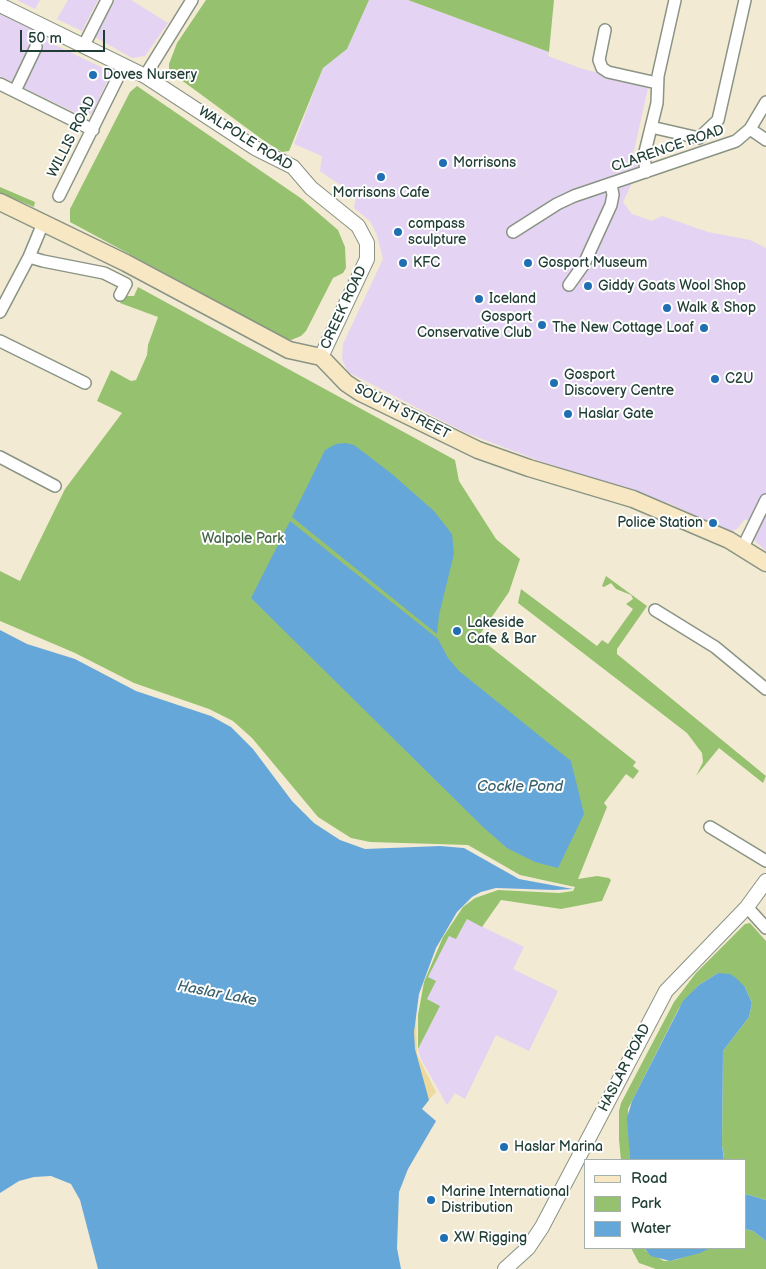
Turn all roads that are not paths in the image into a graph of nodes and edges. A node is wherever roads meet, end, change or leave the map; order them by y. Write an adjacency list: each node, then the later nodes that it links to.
1 (107, 0): 7 (street)
2 (192, 0): 10 (street)
3 (676, 0): 11 (street)
4 (745, 0): 15 (street)
5 (0, 5): 7 (street, WALPOLE ROAD)
6 (605, 30): 11 (street)
7 (84, 45): 9 (street, WALPOLE ROAD)
8 (36, 47): 13 (street)
9 (124, 66): 10 (street, WALPOLE ROAD); 17 (street, WILLIS ROAD)
10 (145, 76): 25 (street, WALPOLE ROAD)
11 (657, 83): 15 (street)
12 (0, 84): 13 (street)
13 (15, 91): 17 (street)
14 (766, 102): 16 (street, CLARENCE ROAD)
15 (651, 129): 19 (street)
16 (750, 129): 18 (street); 19 (street, CLARENCE ROAD)
17 (93, 130): 21 (street, WILLIS ROAD)
18 (766, 140)
19 (646, 172): 20 (street, CLARENCE ROAD)
20 (611, 184): 24 (street); 27 (street, CLARENCE ROAD)
21 (59, 196)
22 (0, 202): 23 (main road)
23 (44, 222): 26 (street); 31 (main road)
24 (516, 226)
25 (362, 230): 31 (street, CREEK ROAD)
26 (29, 257): 28 (street); 29 (street)
27 (569, 285)
28 (120, 294)
29 (0, 312)
30 (0, 340): 32 (street)
31 (321, 357): 36 (main road, SOUTH STREET)
32 (85, 383)
33 (0, 457): 34 (street)
34 (55, 486)
35 (766, 500): 36 (street)
36 (743, 547): 37 (main road, SOUTH STREET)
37 (766, 562)
38 (655, 610): 39 (street)
39 (766, 690)
40 (710, 827): 41 (street)
41 (766, 861)
42 (766, 881): 43 (street, HASLAR ROAD)
43 (747, 906): 44 (street); 45 (street, HASLAR ROAD)
44 (766, 928)
45 (505, 1269)

